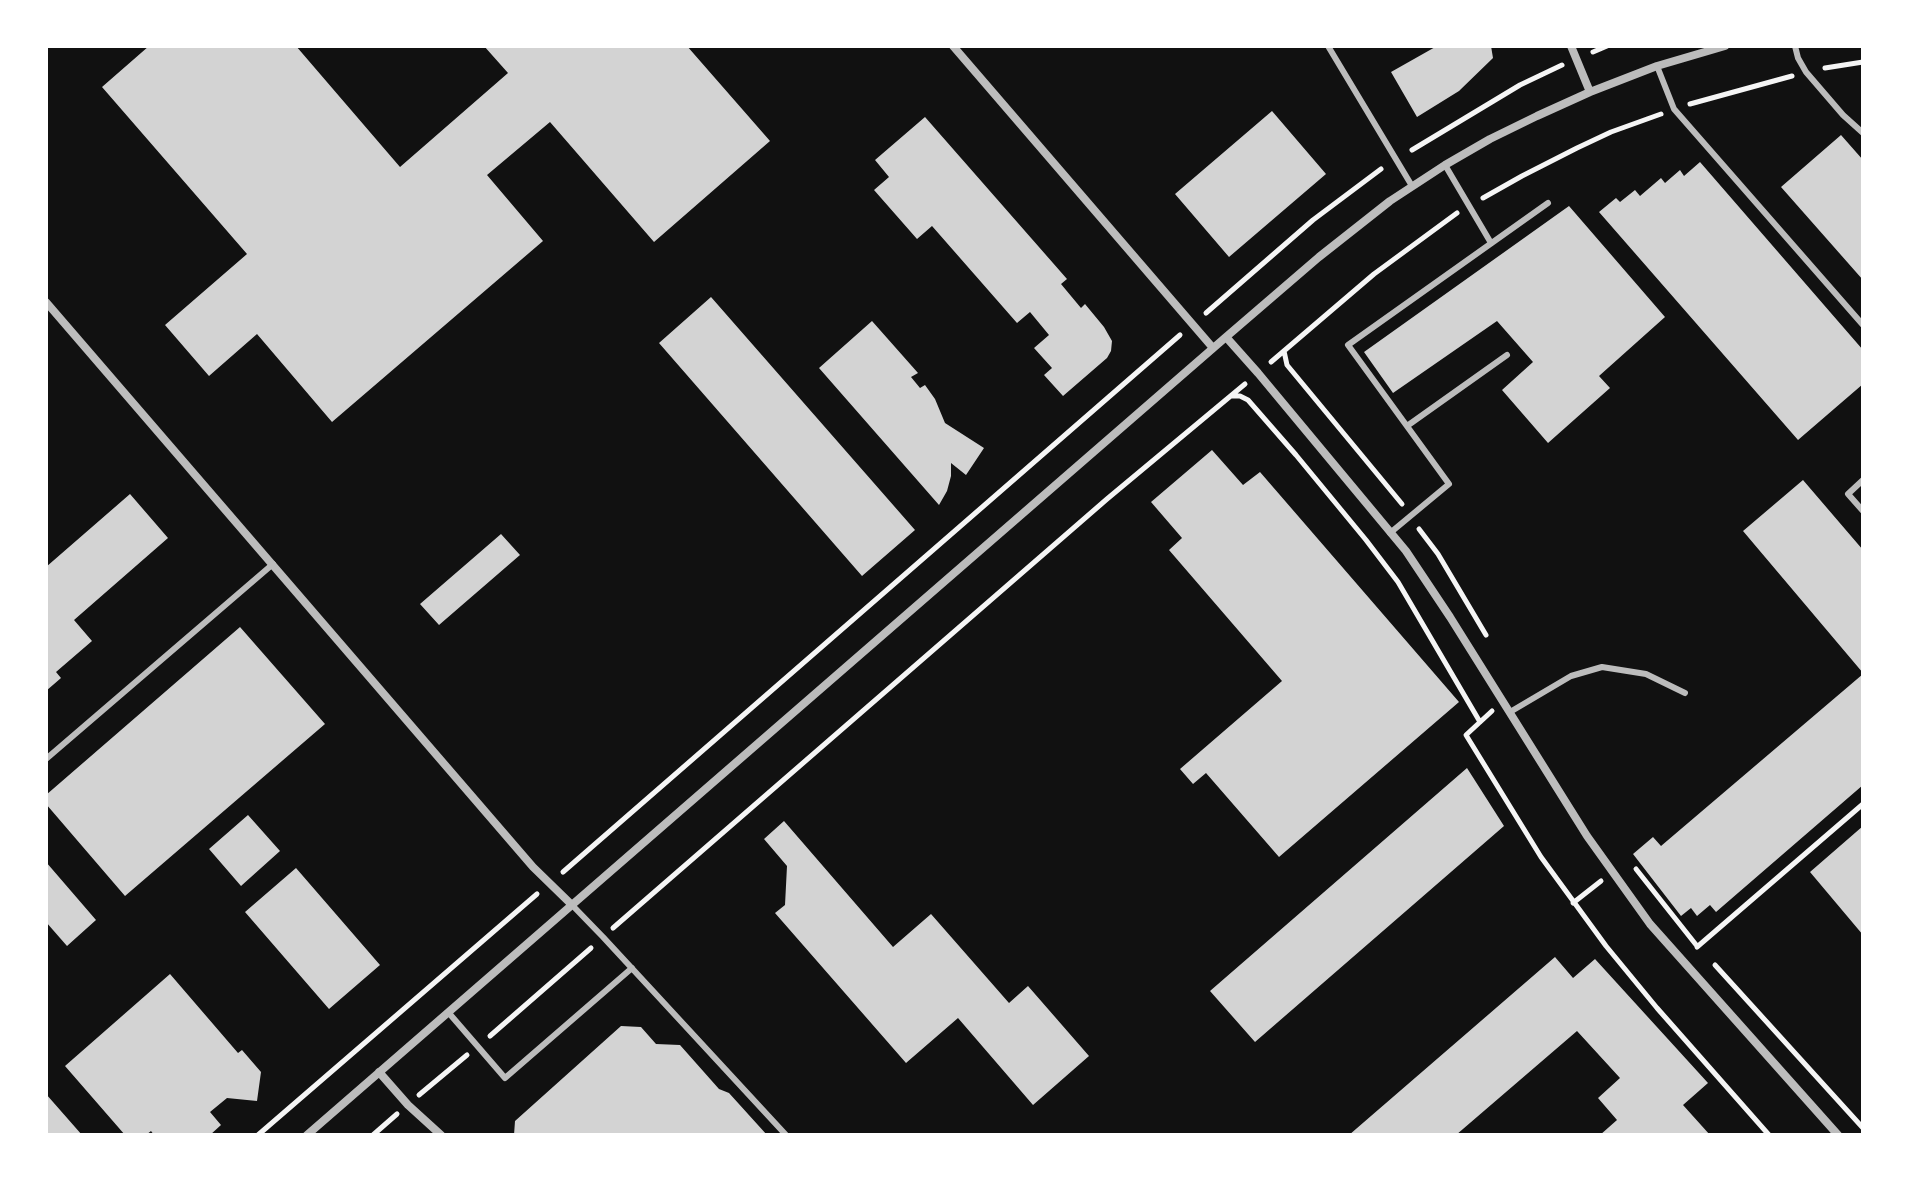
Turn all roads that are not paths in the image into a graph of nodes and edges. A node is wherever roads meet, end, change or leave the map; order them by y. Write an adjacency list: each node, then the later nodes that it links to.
1 (953, 46): 16 (street)
2 (1328, 46): 10 (lane)
3 (1571, 46): 7 (street)
4 (1725, 46): 6 (street)
5 (1795, 46): 8 (lane)
6 (1657, 66): 7 (street); 14 (lane)
7 (1590, 92): 9 (street)
8 (1863, 133)
9 (1445, 165): 10 (street); 12 (lane)
10 (1412, 186): 15 (street)
11 (1548, 203): 12 (lane)
12 (1491, 243): 18 (lane)
13 (46, 302): 22 (street)
14 (1863, 325)
15 (1226, 337): 16 (street); 21 (street)
16 (1213, 348): 26 (street)
17 (1507, 355): 18 (lane)
18 (1407, 426): 21 (lane)
19 (1863, 480): 20 (lane)
20 (1863, 511)
21 (1390, 533): 24 (street)
22 (273, 564): 25 (lane); 26 (street)
23 (1685, 693): 24 (lane)
24 (1510, 712): 33 (street)
25 (46, 759)
26 (572, 905): 27 (lane); 28 (street)
27 (632, 968): 28 (lane); 32 (lane)
28 (448, 1012): 29 (street)
29 (379, 1072): 30 (street); 31 (street)
30 (307, 1135)
31 (441, 1135)
32 (786, 1135)
33 (1838, 1135)

